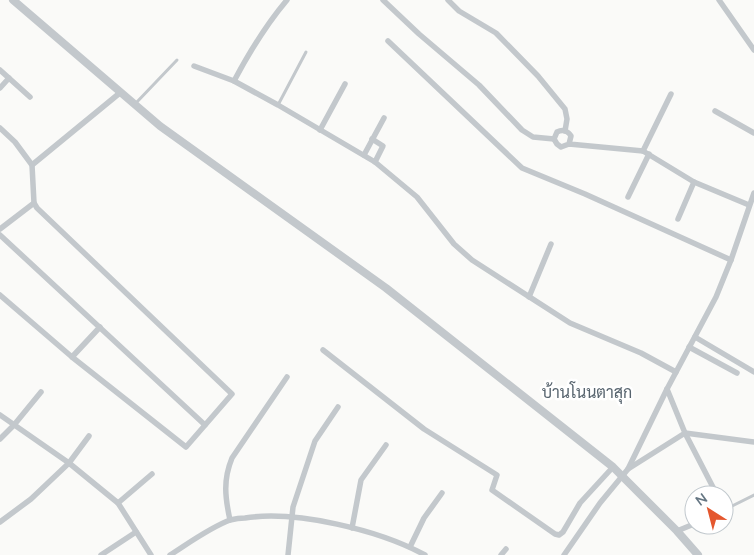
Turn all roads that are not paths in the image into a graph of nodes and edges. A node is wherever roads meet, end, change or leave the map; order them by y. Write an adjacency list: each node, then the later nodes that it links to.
1 (287, 0): 13 (street)
2 (383, 0): 28 (street)
3 (448, 0): 25 (street)
4 (719, 0): 7 (street)
5 (17, 1): 16 (street)
6 (388, 41): 43 (street)
7 (754, 50)
8 (306, 52): 20 (lane)
9 (177, 60): 19 (lane)
10 (194, 66): 13 (street)
11 (0, 70): 12 (street)
12 (9, 78): 15 (street); 18 (street)
13 (234, 82): 20 (street)
14 (345, 84): 24 (street)
15 (0, 88)
16 (121, 92): 19 (street); 33 (street)
17 (670, 94): 30 (street)
18 (30, 97)
19 (135, 104): 67 (street)
20 (278, 105): 24 (street)
21 (715, 111): 26 (street)
22 (384, 118): 27 (street)
23 (0, 128): 33 (street)
24 (320, 130): 31 (street)
25 (566, 130): 28 (street); 29 (street)
26 (754, 133)
27 (372, 139): 31 (street); 32 (street)
28 (554, 140): 29 (street)
29 (569, 144): 30 (street)
30 (646, 152): 34 (street); 36 (street)
31 (364, 155): 32 (street)
32 (375, 162): 45 (street)
33 (32, 165): 37 (street)
34 (694, 182): 38 (street); 39 (street)
35 (754, 193): 38 (street)
36 (628, 197)
37 (34, 203): 40 (street); 60 (street)
38 (749, 205): 43 (street)
39 (678, 219)
40 (0, 229)
41 (0, 235): 46 (street)
42 (550, 244): 45 (street)
43 (731, 260): 47 (street)
44 (0, 295): 50 (street)
45 (529, 297): 51 (street)
46 (100, 328): 50 (street); 60 (street)
47 (695, 336): 48 (street); 52 (street)
48 (689, 347): 51 (street); 53 (street)
49 (323, 350): 67 (street)
50 (72, 357): 60 (street)
51 (676, 372): 55 (street)
52 (754, 372)
53 (737, 373)
54 (287, 377): 76 (street)
55 (667, 389): 61 (street); 68 (street)
56 (41, 392): 59 (street)
57 (338, 408): 75 (street)
58 (0, 415): 59 (street)
59 (14, 425): 63 (street); 66 (street)
60 (205, 425)
61 (685, 433): 64 (street); 68 (street); 70 (street)
62 (89, 436): 66 (street)
63 (0, 439)
64 (754, 442)
65 (386, 445): 78 (street)
66 (69, 463): 73 (street); 77 (street)
67 (613, 467): 68 (street)
68 (626, 472): 80 (street); 90 (street)
69 (152, 474): 73 (street)
70 (712, 485)
71 (442, 493): 82 (street)
72 (754, 495): 74 (lane)
73 (118, 503): 81 (street)
74 (734, 505)
75 (292, 516): 76 (street); 78 (street); 87 (street)
76 (230, 520): 86 (street)
77 (0, 522)
78 (352, 528): 82 (street)
79 (684, 528): 80 (street)
80 (678, 531): 91 (street)
81 (136, 532): 84 (street); 85 (street)
82 (410, 547): 88 (street)
83 (506, 549): 89 (street)
84 (101, 555)
85 (151, 555)
86 (170, 555)
87 (288, 555)
88 (425, 555)
89 (501, 555)
90 (564, 555)
91 (698, 555)

